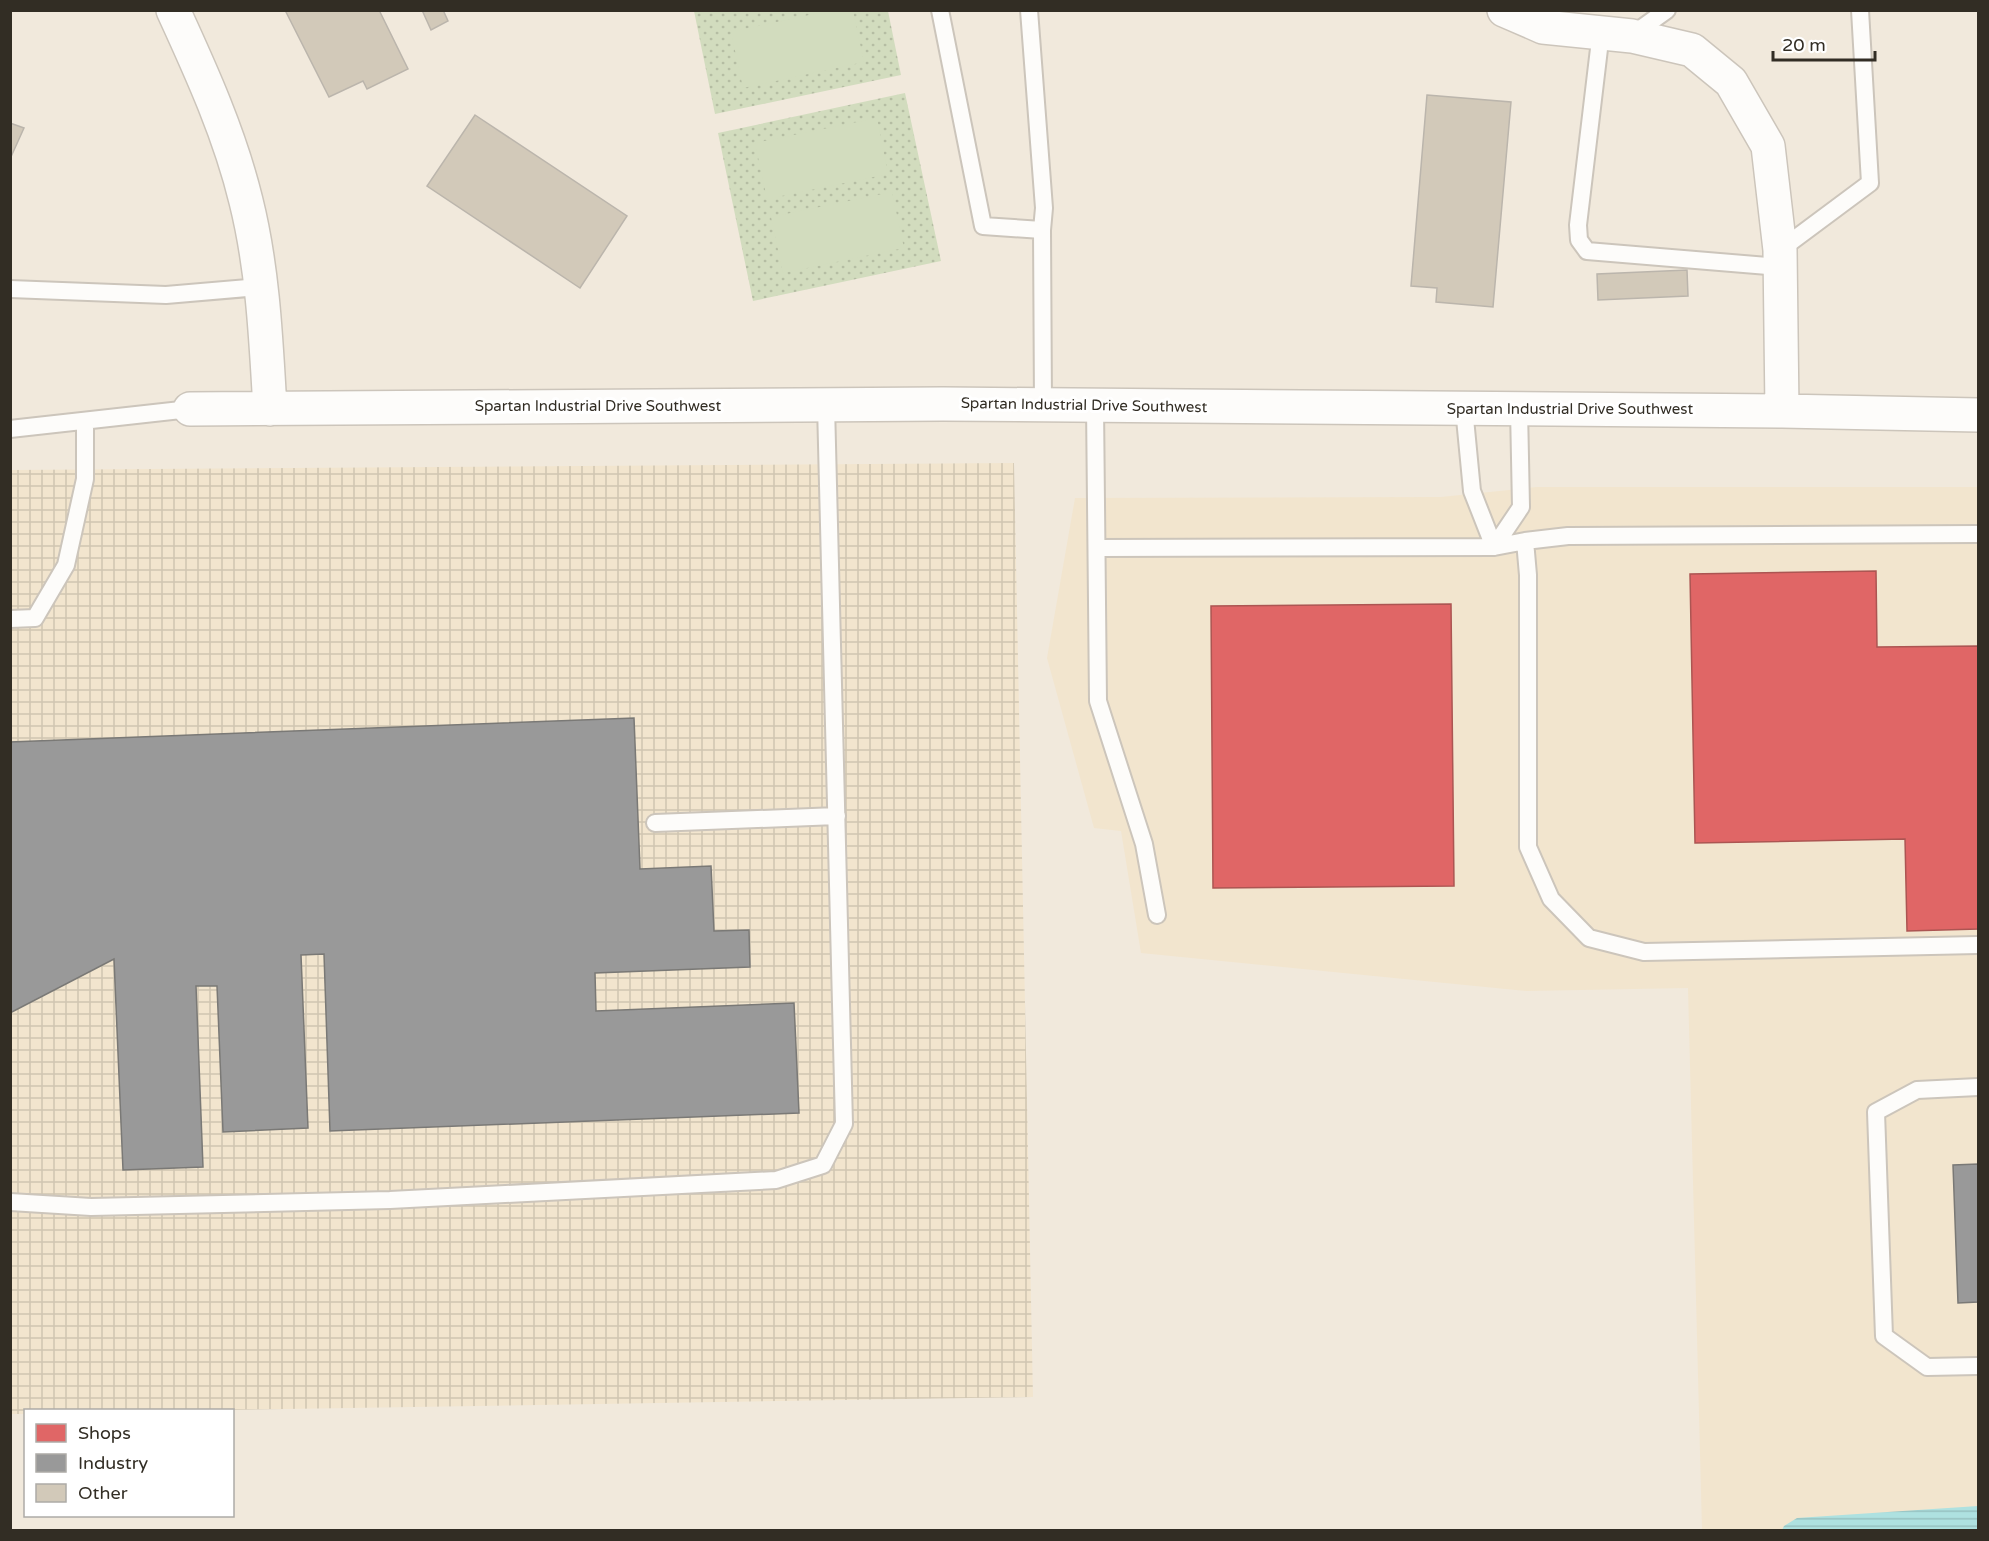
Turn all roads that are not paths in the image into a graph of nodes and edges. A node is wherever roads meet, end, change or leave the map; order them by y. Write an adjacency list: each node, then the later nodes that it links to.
1 (173, 10): 10 (street)
2 (940, 10): 8 (lane)
3 (1029, 10): 8 (lane)
4 (1504, 10): 7 (street)
5 (1667, 10): 7 (lane)
6 (1860, 10): 9 (lane)
7 (1616, 34): 9 (street); 9 (lane)
8 (1042, 230): 13 (lane)
9 (1780, 258): 19 (street)
10 (260, 288): 11 (lane); 17 (street)
11 (10, 289)
12 (826, 405): 13 (street, Spartan Industrial Drive Southwest); 17 (street, Spartan Industrial Drive Southwest); 28 (lane)
13 (1043, 405): 14 (street, Spartan Industrial Drive Southwest)
14 (1095, 405): 15 (street, Spartan Industrial Drive Southwest); 25 (lane)
15 (1464, 408): 18 (street, Spartan Industrial Drive Southwest); 26 (lane)
16 (190, 409): 17 (street, Spartan Industrial Drive Southwest); 21 (lane)
17 (270, 409)
18 (1519, 409): 19 (street, Spartan Industrial Drive Southwest); 26 (lane)
19 (1782, 411): 20 (street, Spartan Industrial Drive Southwest)
20 (1978, 415)
21 (85, 422): 22 (lane); 27 (lane)
22 (10, 429)
23 (1978, 534): 24 (lane)
24 (1525, 541): 26 (lane); 31 (lane)
25 (1098, 548): 26 (lane); 30 (lane)
26 (1494, 548)
27 (10, 619)
28 (837, 816): 29 (lane); 33 (lane)
29 (655, 823)
30 (1157, 915)
31 (1978, 945)
32 (1978, 1087): 34 (lane)
33 (10, 1202)
34 (1978, 1366)

